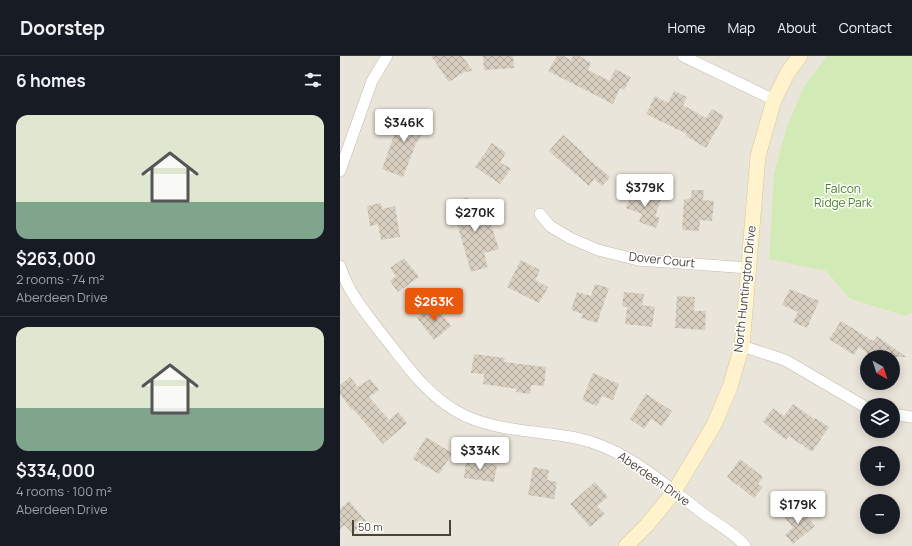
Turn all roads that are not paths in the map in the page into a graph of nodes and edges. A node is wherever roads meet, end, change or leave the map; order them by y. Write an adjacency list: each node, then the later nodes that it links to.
1 (387, 56): 5 (street)
2 (683, 56): 4 (street)
3 (800, 56): 4 (street, North Huntington Drive)
4 (774, 100): 8 (street, North Huntington Drive)
5 (340, 171)
6 (540, 214): 8 (street, Dover Court)
7 (340, 266): 13 (street, Aberdeen Drive)
8 (749, 268): 9 (street, North Huntington Drive)
9 (742, 346): 10 (street); 13 (street, North Huntington Drive)
10 (860, 404)
11 (900, 416): 12 (street)
12 (912, 417)
13 (674, 492): 14 (street, North Huntington Drive); 15 (street, Aberdeen Drive)
14 (626, 546)
15 (745, 546)

